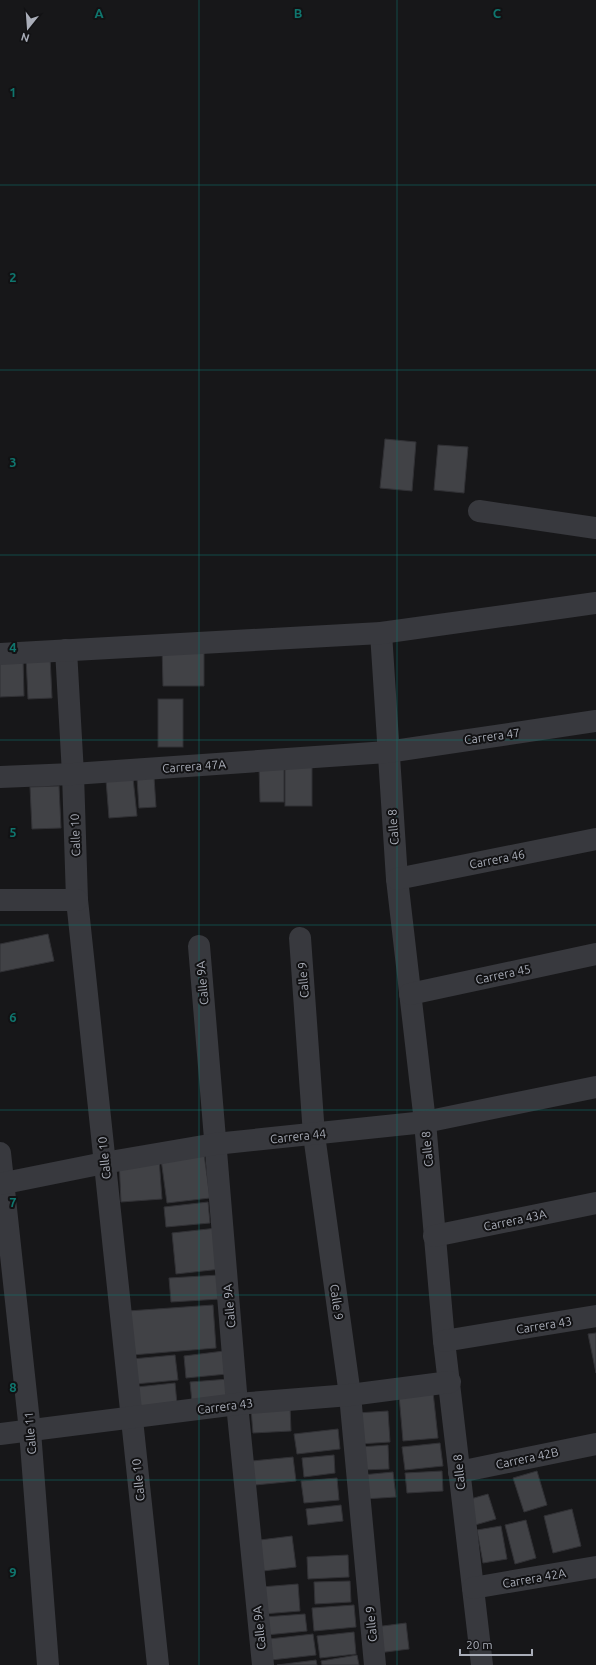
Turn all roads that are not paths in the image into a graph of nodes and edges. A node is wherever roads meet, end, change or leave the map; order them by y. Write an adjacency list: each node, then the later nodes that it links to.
1 (479, 511): 2 (street)
2 (596, 528)
3 (596, 603): 4 (street)
4 (381, 633): 5 (street); 8 (street, Calle 8)
5 (66, 650): 6 (street); 9 (street, Calle 10)
6 (0, 654)
7 (596, 721): 8 (street, Carrera 47)
8 (387, 752): 9 (street, Carrera 47A); 12 (street, Calle 8)
9 (74, 774): 10 (street, Carrera 47A); 14 (street, Calle 10)
10 (0, 777)
11 (596, 839): 12 (street, Carrera 46)
12 (397, 879): 18 (street, Calle 8)
13 (0, 900): 14 (street)
14 (77, 900): 24 (street, Calle 10)
15 (300, 938): 21 (street, Calle 9)
16 (199, 946): 22 (street, Calle 9A)
17 (596, 954): 18 (street, Carrera 45)
18 (410, 994): 20 (street, Calle 8)
19 (596, 1087): 20 (street, Carrera 44)
20 (425, 1122): 21 (street, Carrera 44); 27 (street, Calle 8)
21 (314, 1135): 22 (street, Carrera 44); 31 (street, Calle 9)
22 (215, 1144): 24 (street, Carrera 44); 32 (street, Calle 9A)
23 (0, 1153): 25 (street, Calle 11)
24 (104, 1162): 25 (street, Carrera 44); 33 (street, Calle 10)
25 (2, 1184): 34 (street, Calle 11)
26 (596, 1203): 27 (street, Carrera 43A)
27 (434, 1236): 29 (street, Calle 8)
28 (596, 1316): 29 (street, Carrera 43)
29 (444, 1341): 30 (street, Calle 8)
30 (450, 1382): 31 (street, Carrera 43); 37 (street, Calle 8)
31 (350, 1395): 32 (street, Carrera 43); 43 (street, Calle 9)
32 (237, 1404): 33 (street, Carrera 43); 42 (street, Calle 9A)
33 (131, 1418): 34 (street, Carrera 43); 41 (street, Calle 10)
34 (30, 1431): 35 (street, Carrera 43); 40 (street, Calle 11)
35 (0, 1434)
36 (596, 1444): 37 (street, Carrera 42B)
37 (459, 1472): 39 (street, Calle 8)
38 (596, 1567): 39 (street, Carrera 42A)
39 (473, 1588): 44 (street, Calle 8)
40 (48, 1665)
41 (158, 1665)
42 (263, 1665)
43 (375, 1665)
44 (482, 1665)

